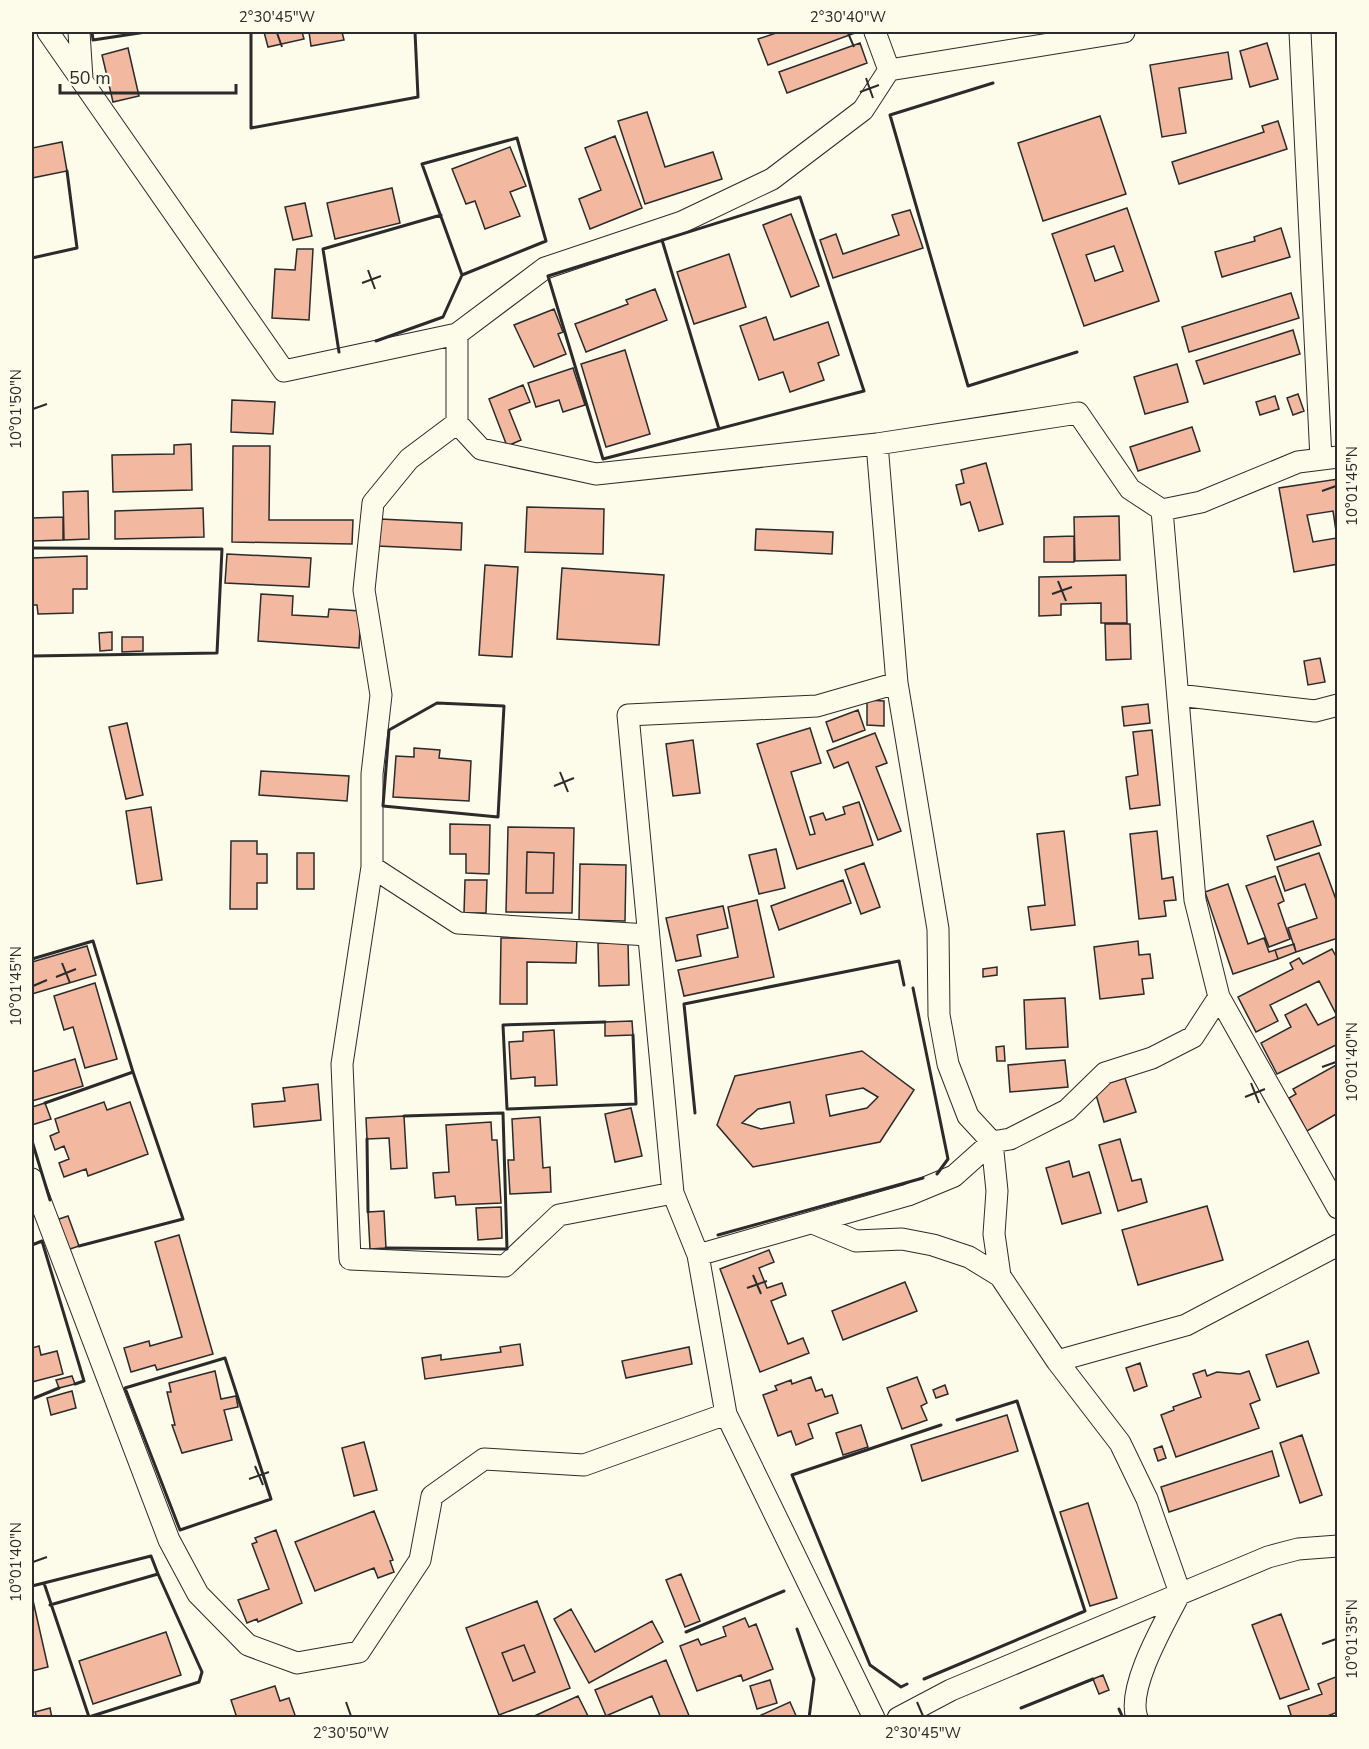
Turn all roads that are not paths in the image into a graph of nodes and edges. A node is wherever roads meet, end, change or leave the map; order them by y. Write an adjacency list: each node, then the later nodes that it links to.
1 (48, 32): 7 (street)
2 (79, 32): 7 (street)
3 (875, 32): 6 (street)
4 (1124, 32): 6 (street)
5 (1300, 32): 11 (street)
6 (889, 70): 8 (street)
7 (82, 79): 8 (street)
8 (457, 333): 9 (street)
9 (457, 423): 10 (street); 16 (street)
10 (878, 444): 12 (street); 13 (street)
11 (1329, 458): 12 (street)
12 (1162, 510): 14 (street)
13 (897, 683): 17 (street); 19 (street)
14 (1178, 695): 15 (street); 18 (street)
15 (1338, 705)
16 (372, 867): 17 (street); 21 (street)
17 (648, 935): 21 (street)
18 (1219, 997): 19 (street); 22 (street)
19 (992, 1142): 23 (street); 26 (street)
20 (32, 1179): 28 (street)
21 (673, 1193): 25 (street)
22 (1338, 1208)
23 (814, 1224): 25 (street); 26 (street)
24 (1338, 1245): 27 (street)
25 (698, 1256): 28 (street)
26 (1000, 1276): 27 (street)
27 (1057, 1361): 30 (street)
28 (726, 1414): 31 (street)
29 (1338, 1546): 30 (street)
30 (1180, 1593): 32 (street); 33 (street)
31 (874, 1718)
32 (898, 1718)
33 (1137, 1718)

